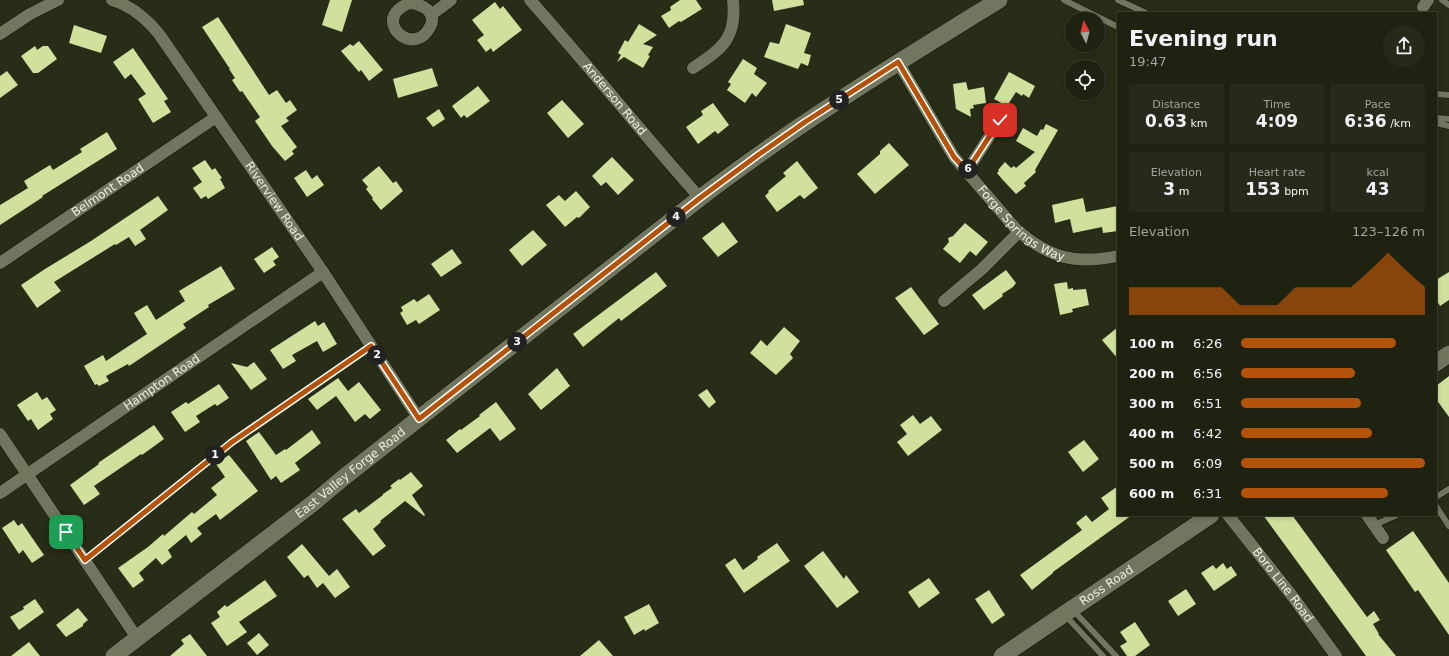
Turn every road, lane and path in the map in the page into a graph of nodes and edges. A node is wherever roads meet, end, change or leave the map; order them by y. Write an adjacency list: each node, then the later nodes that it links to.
1 (58, 0): 14 (street)
2 (112, 0): 19 (street, Riverview Road)
3 (451, 0): 12 (street)
4 (530, 0): 26 (street, Anderson Road)
5 (733, 0): 16 (street)
6 (999, 0): 15 (main road, East Valley Forge Road)
7 (1064, 0): 13 (lane)
8 (1118, 0): 11 (lane)
9 (1442, 0): 10 (lane)
10 (1449, 5)
11 (1144, 12)
12 (431, 15)
13 (1117, 26)
14 (0, 34)
15 (898, 62): 25 (street, Forge Springs Way); 26 (main road, East Valley Forge Road)
16 (694, 68)
17 (1437, 93): 18 (lane)
18 (1449, 94)
19 (216, 117): 29 (street, Belmont Road); 30 (street, Riverview Road)
20 (1437, 118): 21 (lane)
21 (1449, 119)
22 (1000, 120): 25 (street)
23 (1437, 123): 24 (lane)
24 (1449, 126)
25 (967, 171): 27 (street, Forge Springs Way)
26 (700, 198): 35 (main road, East Valley Forge Road)
27 (1019, 232): 28 (street, Forge Springs Way); 31 (street)
28 (1117, 256)
29 (0, 263)
30 (323, 272): 32 (street, Riverview Road); 37 (street, Hampton Road)
31 (944, 301)
32 (371, 346): 35 (street, Riverview Road); 48 (lane)
33 (1449, 354): 34 (main road)
34 (1437, 362)
35 (419, 419): 50 (main road, East Valley Forge Road)
36 (0, 434): 37 (street)
37 (27, 475): 39 (street, Hampton Road); 48 (street)
38 (1449, 489): 40 (lane)
39 (0, 493)
40 (1437, 496)
41 (1437, 508): 46 (lane)
42 (1210, 516): 49 (main road, Ross Road)
43 (1229, 516): 55 (street, Boro Line Road)
44 (1392, 516): 45 (lane)
45 (1371, 520): 47 (street)
46 (1449, 526)
47 (1383, 538)
48 (85, 560): 50 (street)
49 (1068, 611): 52 (main road, Ross Road); 53 (lane); 54 (lane)
50 (137, 638): 51 (main road, East Valley Forge Road)
51 (114, 656)
52 (1002, 656)
53 (1102, 656)
54 (1116, 656)
55 (1336, 656)

